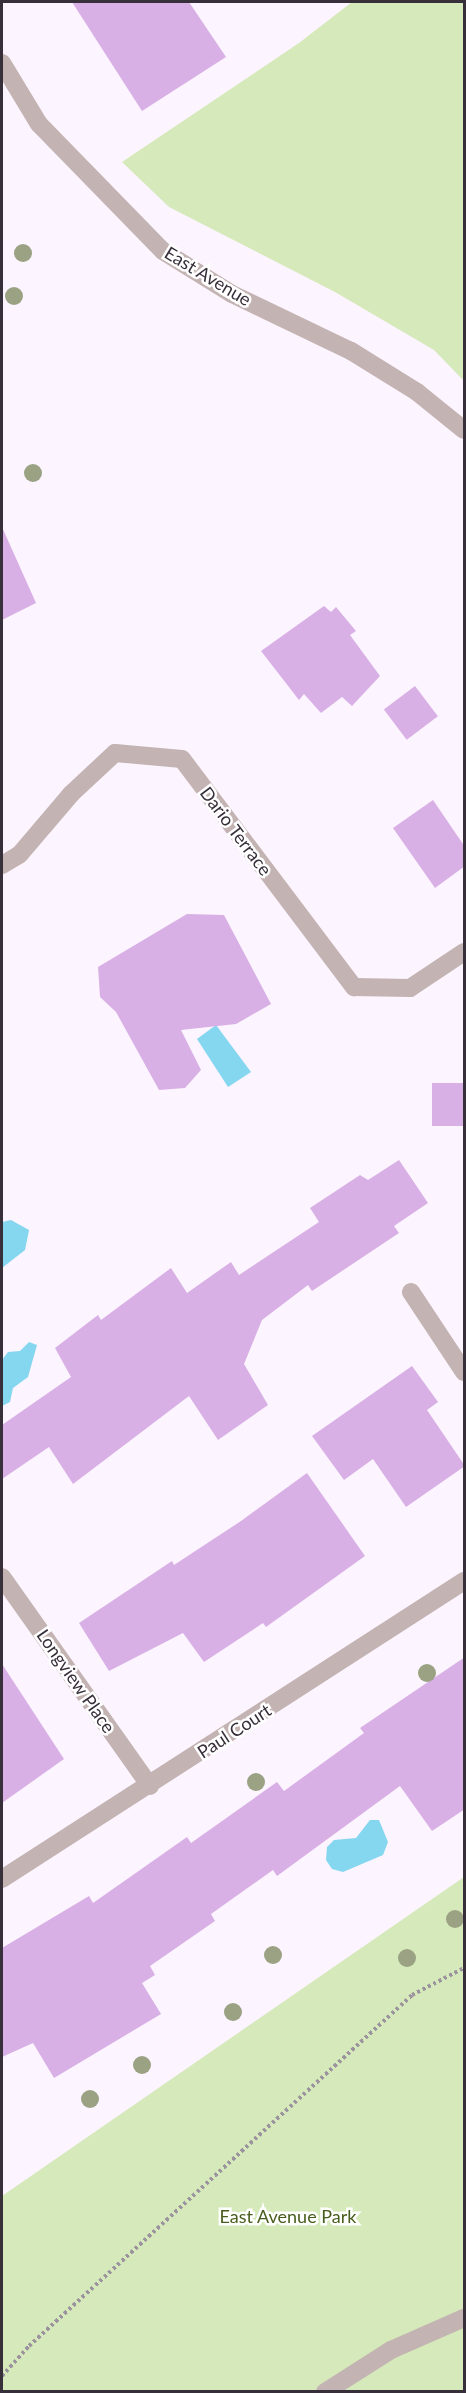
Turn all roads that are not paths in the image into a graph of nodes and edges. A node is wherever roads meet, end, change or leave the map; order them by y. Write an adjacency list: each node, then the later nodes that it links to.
1 (2, 63): 2 (street, East Avenue)
2 (465, 430)
3 (2, 865): 4 (street, Dario Terrace)
4 (465, 952)
5 (411, 1292): 6 (street)
6 (465, 1372)
7 (2, 1576): 9 (street, Longview Place)
8 (465, 1581): 9 (street, Paul Court)
9 (150, 1786): 10 (street, Paul Court)
10 (2, 1879)
11 (465, 2318): 12 (street)
12 (325, 2391)

